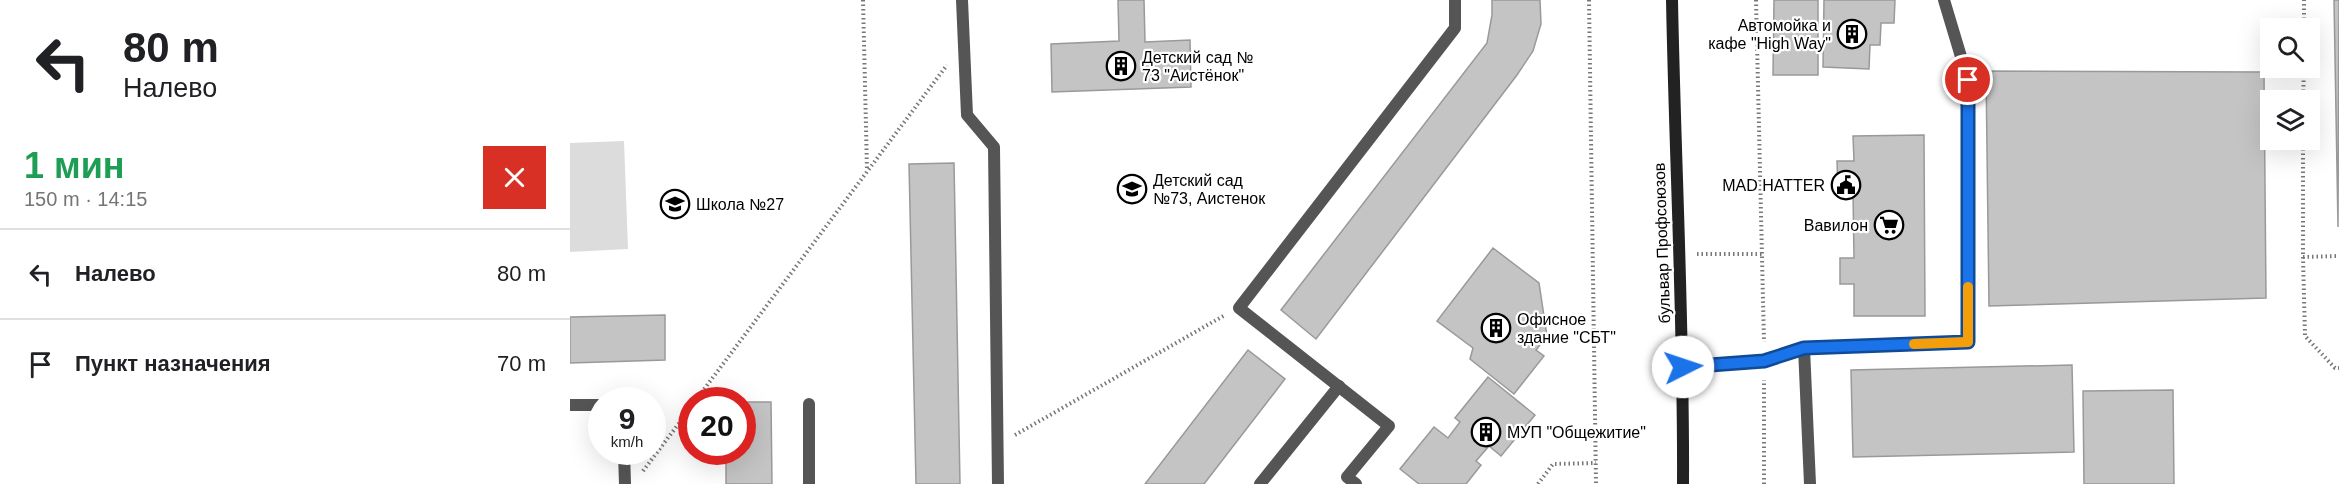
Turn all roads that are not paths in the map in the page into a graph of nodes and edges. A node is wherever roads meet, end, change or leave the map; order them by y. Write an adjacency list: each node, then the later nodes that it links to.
1 (962, 0): 14 (lane)
2 (1455, 0): 7 (lane)
3 (1672, 0): 6 (street, бульвар Профсоюзов)
4 (1944, 0): 5 (lane)
5 (1804, 348): 6 (lane); 18 (lane)
6 (1683, 367): 17 (street, бульвар Профсоюзов)
7 (1339, 386): 15 (lane); 16 (lane)
8 (808, 404): 13 (lane)
9 (570, 405): 10 (lane)
10 (588, 405)
11 (624, 465): 12 (lane)
12 (625, 484)
13 (809, 484)
14 (998, 484)
15 (1260, 484)
16 (1356, 484)
17 (1683, 484)
18 (1810, 484)

